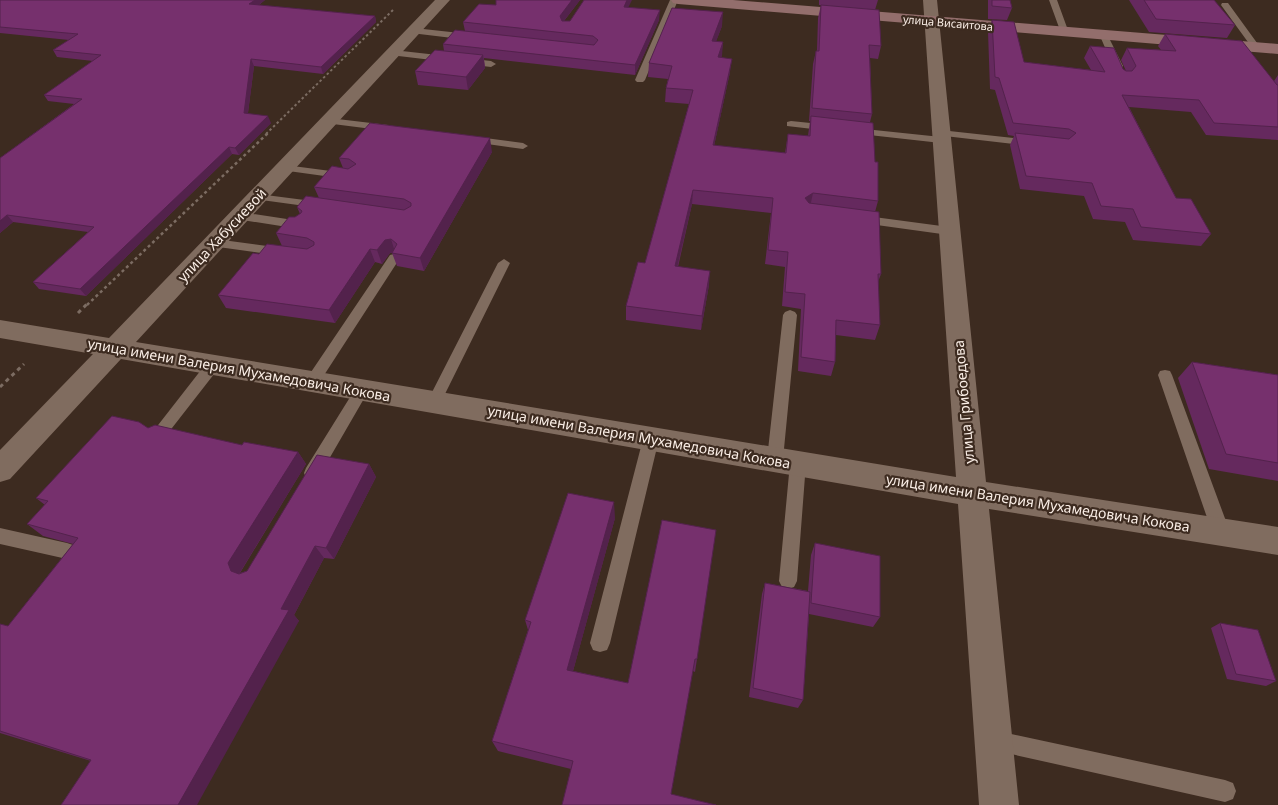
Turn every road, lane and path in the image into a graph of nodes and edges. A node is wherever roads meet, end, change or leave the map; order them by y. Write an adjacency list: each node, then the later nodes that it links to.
1 (444, 0): 8 (street, улица Хабусиевой)
2 (674, 0): 17 (lane)
3 (678, 0): 7 (main road, улица Висаитова)
4 (1054, 0): 9 (lane)
5 (1225, 4): 13 (lane)
6 (397, 7): 39 (path)
7 (930, 11): 9 (main road, улица Висаитова); 22 (street, улица Грибоедова)
8 (414, 31): 11 (lane); 14 (street, улица Хабусиевой)
9 (1066, 32): 10 (main road, улица Висаитова)
10 (1104, 36): 13 (main road, улица Висаитова); 16 (lane)
11 (480, 38)
12 (1278, 49): 13 (main road, улица Висаитова)
13 (1246, 50)
14 (393, 53): 15 (lane); 18 (street, улица Хабусиевой)
15 (491, 64)
16 (1120, 72)
17 (640, 80)
18 (329, 121): 20 (lane); 25 (street, улица Хабусиевой)
19 (791, 124): 22 (lane)
20 (400, 130)
21 (457, 137): 24 (lane)
22 (941, 137): 23 (lane); 32 (street, улица Грибоедова)
23 (1045, 144)
24 (523, 146)
25 (285, 168): 26 (lane); 27 (street, улица Хабусиевой)
26 (353, 177)
27 (258, 197): 28 (lane); 29 (street, улица Хабусиевой)
28 (334, 207)
29 (240, 216): 31 (lane); 33 (street, улица Хабусиевой)
30 (847, 218): 32 (lane)
31 (300, 225)
32 (949, 231): 52 (street, улица Грибоедова)
33 (215, 242): 34 (lane); 40 (street, улица Хабусиевой)
34 (295, 254)
35 (394, 258): 43 (lane)
36 (504, 263): 46 (lane)
37 (790, 315): 49 (lane)
38 (0, 329): 39 (street, улица имени Валерия Мухамедовича Кокова)
39 (51, 338): 40 (street, улица имени Валерия Мухамедовича Кокова); 44 (path)
40 (115, 348): 41 (street, улица имени Валерия Мухамедовича Кокова); 50 (street, улица Хабусиевой)
41 (213, 365): 43 (street, улица имени Валерия Мухамедовича Кокова); 47 (lane)
42 (1165, 375): 53 (lane)
43 (312, 382): 45 (street, улица имени Валерия Мухамедовича Кокова)
44 (0, 387)
45 (362, 390): 46 (street, улица имени Валерия Мухамедовича Кокова); 51 (lane)
46 (434, 402): 48 (street, улица имени Валерия Мухамедовича Кокова)
47 (160, 433)
48 (651, 439): 49 (street, улица имени Валерия Мухамедовича Кокова); 58 (lane)
49 (786, 461): 52 (street, улица имени Валерия Мухамедовича Кокова); 57 (lane)
50 (0, 470)
51 (306, 483)
52 (972, 493): 53 (street, улица имени Валерия Мухамедовича Кокова); 59 (street, улица Грибоедова)
53 (1221, 532): 55 (street, улица имени Валерия Мухамедовича Кокова)
54 (0, 536): 56 (lane)
55 (1278, 541)
56 (67, 551)
57 (788, 580)
58 (600, 643)
59 (993, 740): 60 (lane); 61 (street, улица Грибоедова)
60 (1225, 791)
61 (999, 805)

